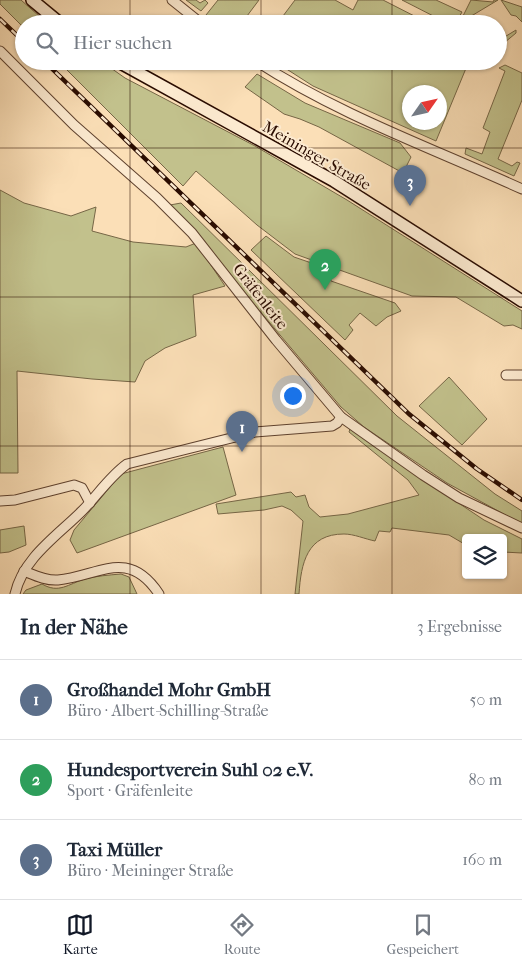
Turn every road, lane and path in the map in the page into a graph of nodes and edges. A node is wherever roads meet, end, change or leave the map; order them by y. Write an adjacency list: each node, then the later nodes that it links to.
1 (32, 0): 3 (main road)
2 (172, 0): 4 (street)
3 (50, 15)
4 (191, 15)
5 (0, 51): 6 (street, Gräfenleite)
6 (15, 66)
7 (19, 70): 14 (street, Gräfenleite)
8 (133, 70): 11 (main road, Meininger Straße)
9 (271, 70): 10 (street)
10 (522, 189)
11 (522, 301)
12 (506, 375): 13 (street)
13 (522, 375)
14 (341, 417): 16 (street); 17 (street, Gräfenleite)
15 (0, 501): 16 (street)
16 (90, 503): 18 (street)
17 (522, 528)
18 (24, 571): 19 (street); 20 (street)
19 (15, 594)
20 (159, 594)

